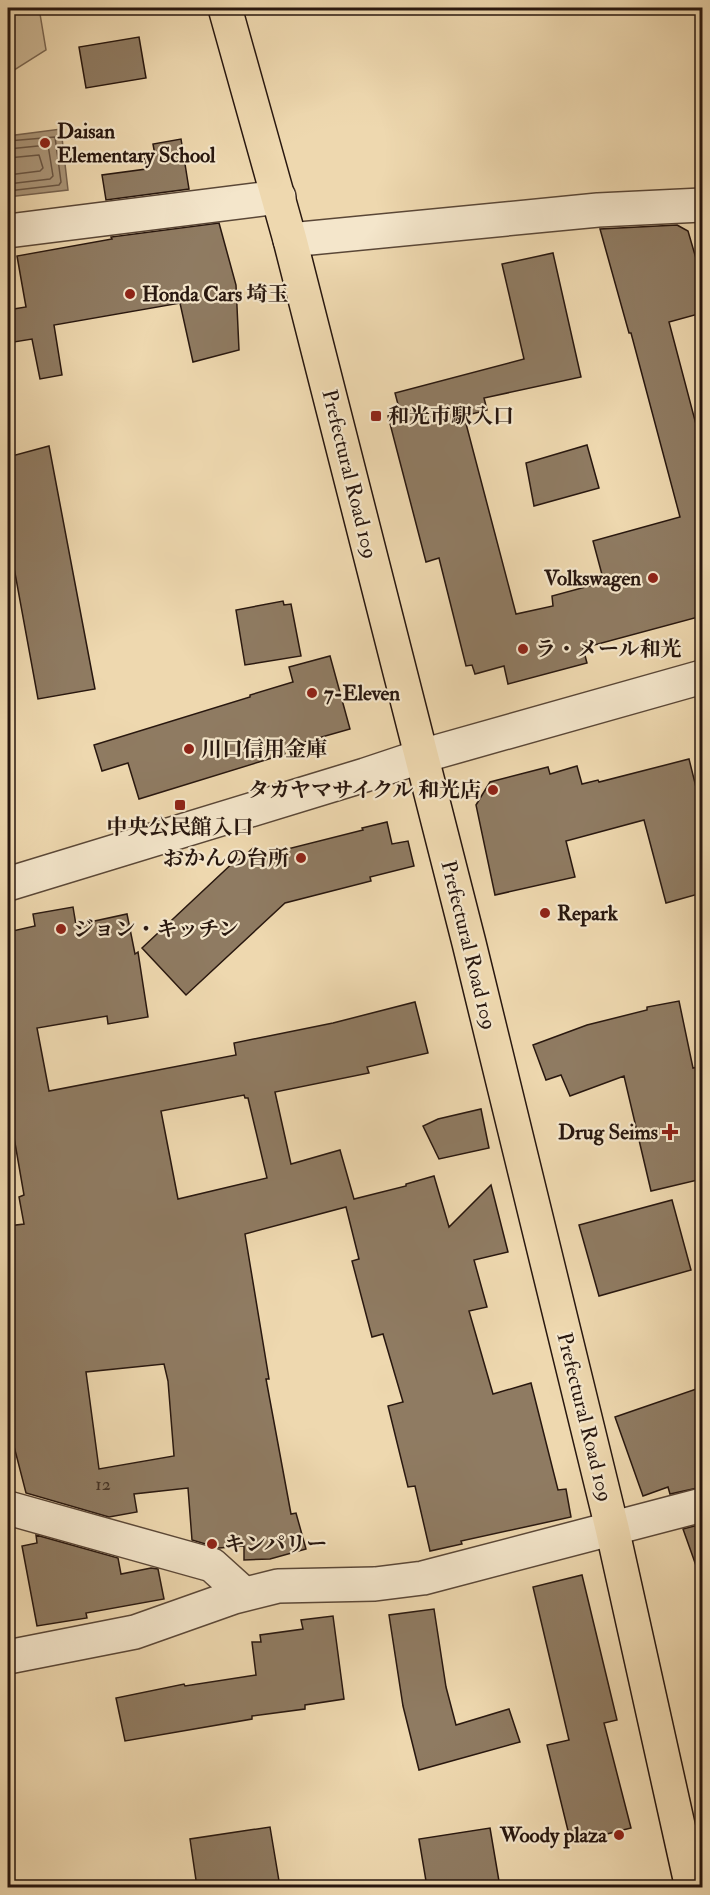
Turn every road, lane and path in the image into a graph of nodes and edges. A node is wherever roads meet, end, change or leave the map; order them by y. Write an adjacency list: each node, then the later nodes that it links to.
1 (225, 8): 2 (main road, Prefectural Road 109)
2 (279, 197): 4 (street); 5 (main road, Prefectural Road 109)
3 (702, 205): 5 (street)
4 (8, 231)
5 (290, 240): 7 (main road, Prefectural Road 109)
6 (702, 677): 7 (street)
7 (422, 756): 8 (street); 11 (main road, Prefectural Road 109)
8 (8, 884)
9 (702, 1505): 11 (street)
10 (8, 1508): 12 (street)
11 (612, 1528): 12 (street); 14 (main road, Prefectural Road 109)
12 (244, 1594): 13 (street)
13 (8, 1657)
14 (692, 1887)

